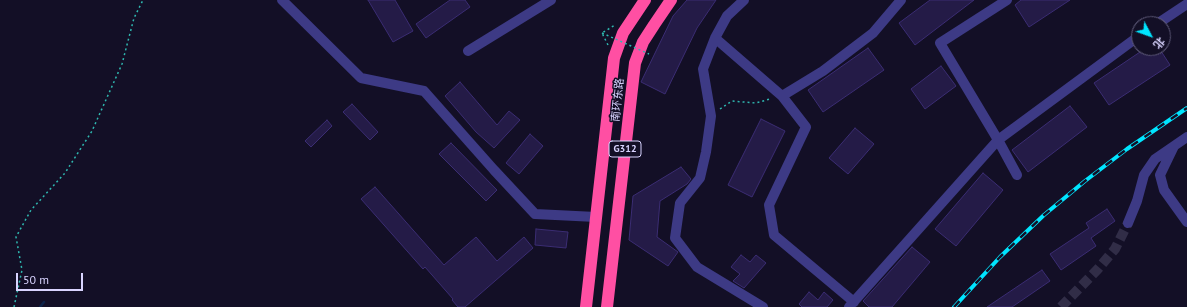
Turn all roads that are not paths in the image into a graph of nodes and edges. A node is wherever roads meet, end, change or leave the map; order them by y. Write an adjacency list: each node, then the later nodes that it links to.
1 (282, 0): 18 (street)
2 (551, 0): 12 (street)
3 (645, 0): 18 (highway, 南环东路 / G312)
4 (671, 0): 23 (highway, 南环东路 / G312)
5 (744, 0): 10 (street)
6 (902, 0): 13 (street)
7 (1001, 1): 15 (street)
8 (1187, 4): 9 (street)
9 (1169, 16)
10 (715, 38): 13 (street); 24 (street)
11 (1131, 42): 15 (street)
12 (468, 51)
13 (782, 96): 21 (street)
14 (1187, 137): 16 (street)
15 (998, 140): 17 (street); 21 (street)
16 (1174, 146): 19 (street); 20 (street)
17 (1017, 174)
18 (596, 217): 22 (highway, 南环东路 / G312)
19 (1187, 222)
20 (1128, 224)
21 (852, 304)
22 (586, 307)
23 (608, 307)
24 (762, 307)

